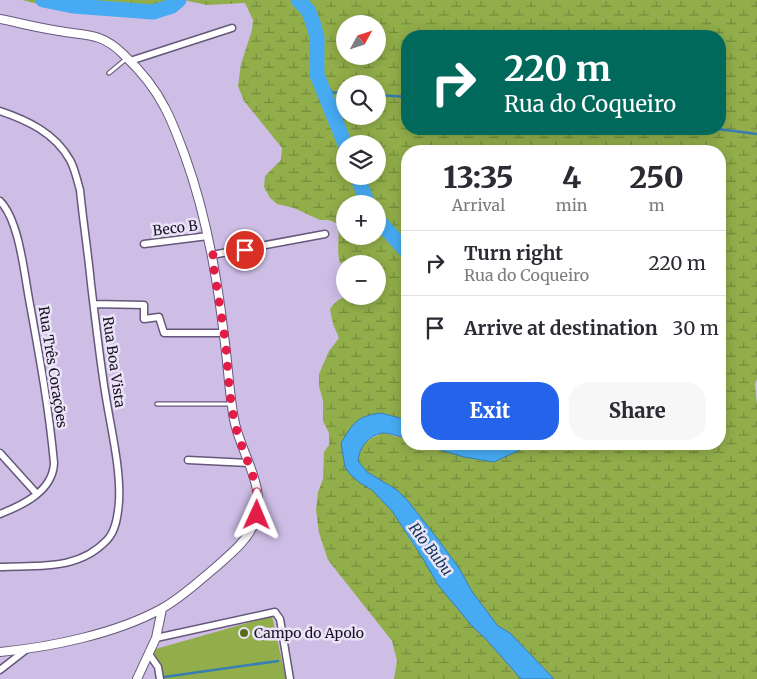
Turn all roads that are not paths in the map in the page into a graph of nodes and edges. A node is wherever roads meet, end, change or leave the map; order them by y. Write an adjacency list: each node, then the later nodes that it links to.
1 (0, 19): 3 (street)
2 (232, 28): 3 (street)
3 (129, 60): 4 (lane); 8 (street)
4 (109, 73)
5 (0, 111): 11 (street, Rua Boa Vista)
6 (0, 201): 18 (street, Rua Três Corações)
7 (325, 234): 10 (street)
8 (208, 236): 9 (street, Beco B); 10 (street)
9 (144, 244)
10 (212, 255): 12 (street)
11 (94, 304): 12 (street); 20 (street, Rua Boa Vista)
12 (224, 333): 14 (street)
13 (157, 404): 14 (lane)
14 (232, 404): 17 (street)
15 (0, 453): 18 (street)
16 (188, 460): 17 (street)
17 (249, 463): 21 (street)
18 (37, 494): 19 (street, Rua Três Corações)
19 (0, 514)
20 (0, 567)
21 (162, 609): 22 (street); 23 (street)
22 (156, 638): 25 (street); 29 (street)
23 (26, 649): 24 (street); 26 (street)
24 (0, 652)
25 (149, 654): 27 (street); 28 (street)
26 (0, 670)
27 (137, 679)
28 (160, 679)
29 (290, 679)

